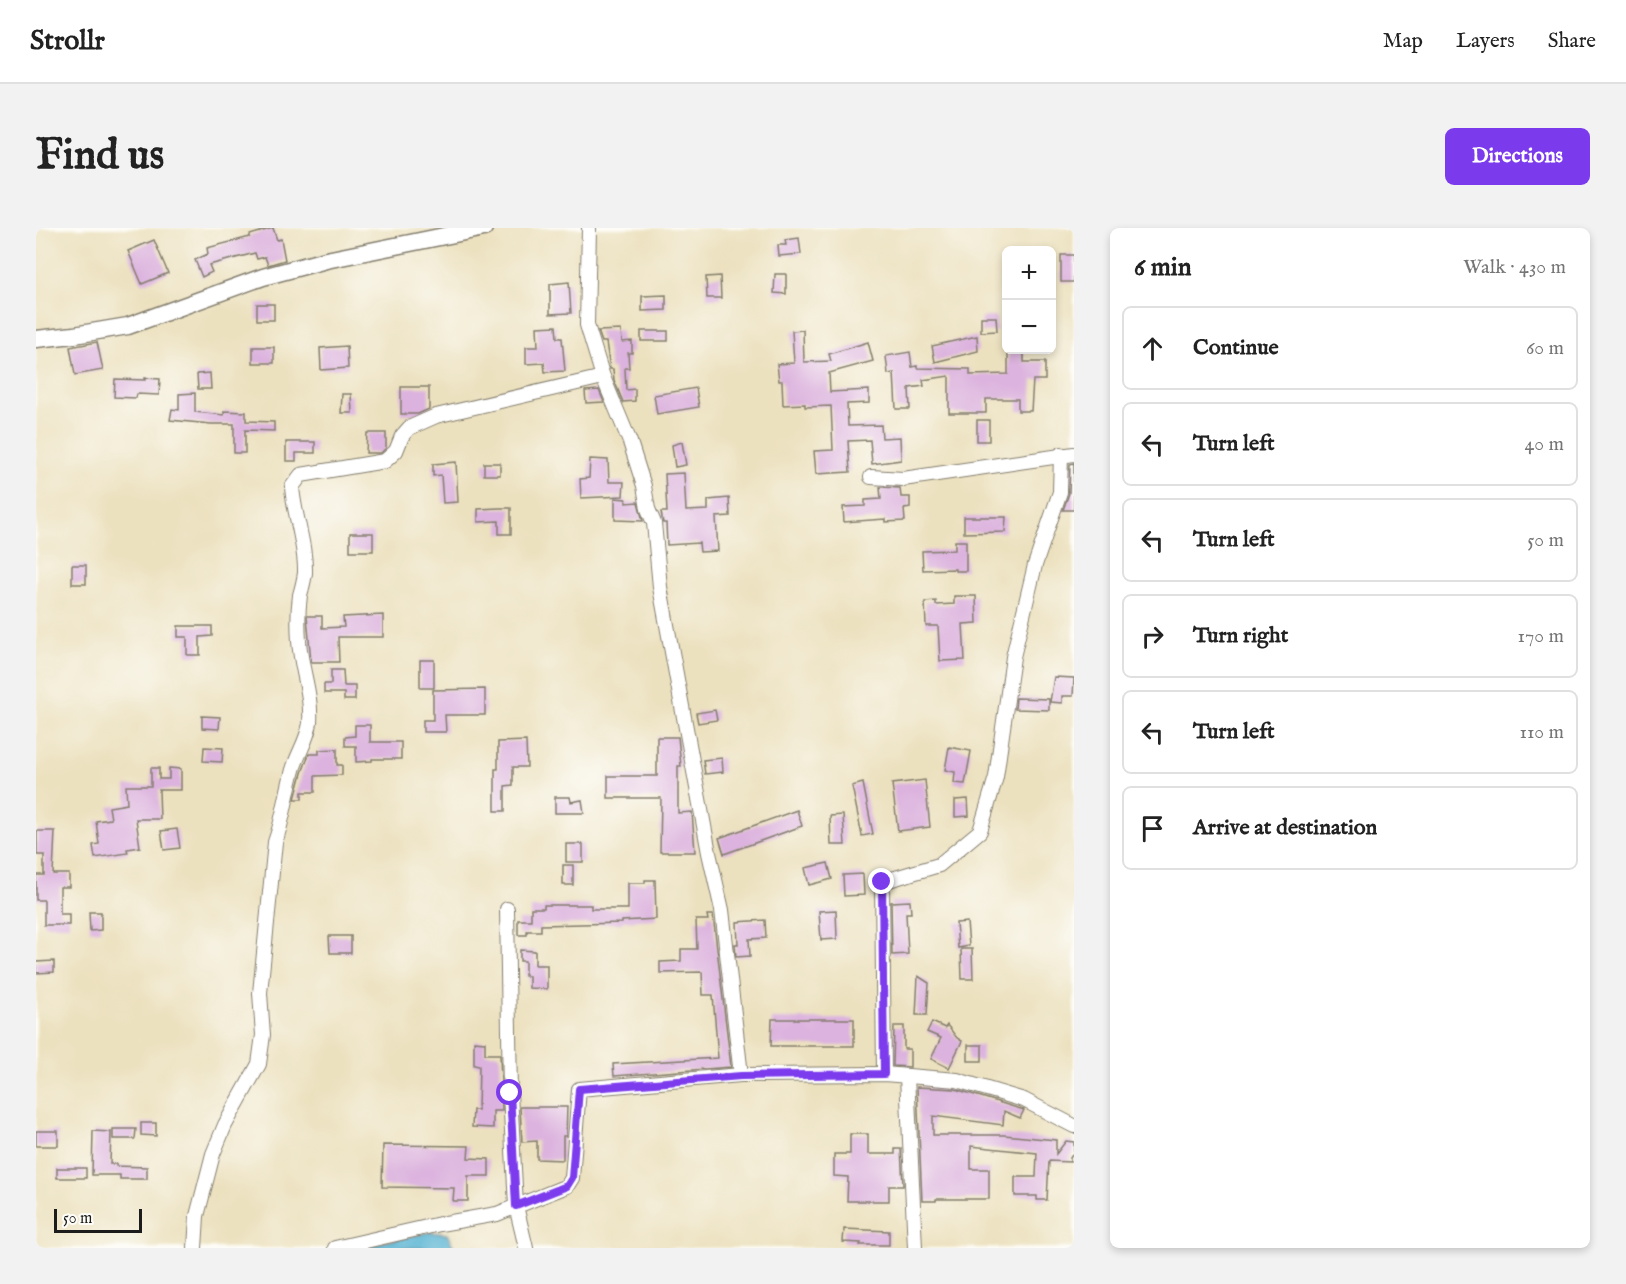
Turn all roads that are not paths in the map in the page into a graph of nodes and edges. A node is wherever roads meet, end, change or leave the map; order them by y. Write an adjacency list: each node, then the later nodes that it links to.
1 (484, 228): 3 (main road)
2 (589, 228): 4 (street)
3 (36, 339)
4 (603, 377): 9 (street); 13 (street)
5 (1068, 454): 6 (street); 8 (street)
6 (871, 477)
7 (507, 909): 12 (street)
8 (884, 1074): 9 (street); 10 (street)
9 (741, 1076): 12 (street)
10 (907, 1076): 11 (street); 16 (street)
11 (1074, 1126)
12 (516, 1206): 14 (street); 15 (street)
13 (195, 1248)
14 (335, 1248)
15 (526, 1248)
16 (915, 1248)

